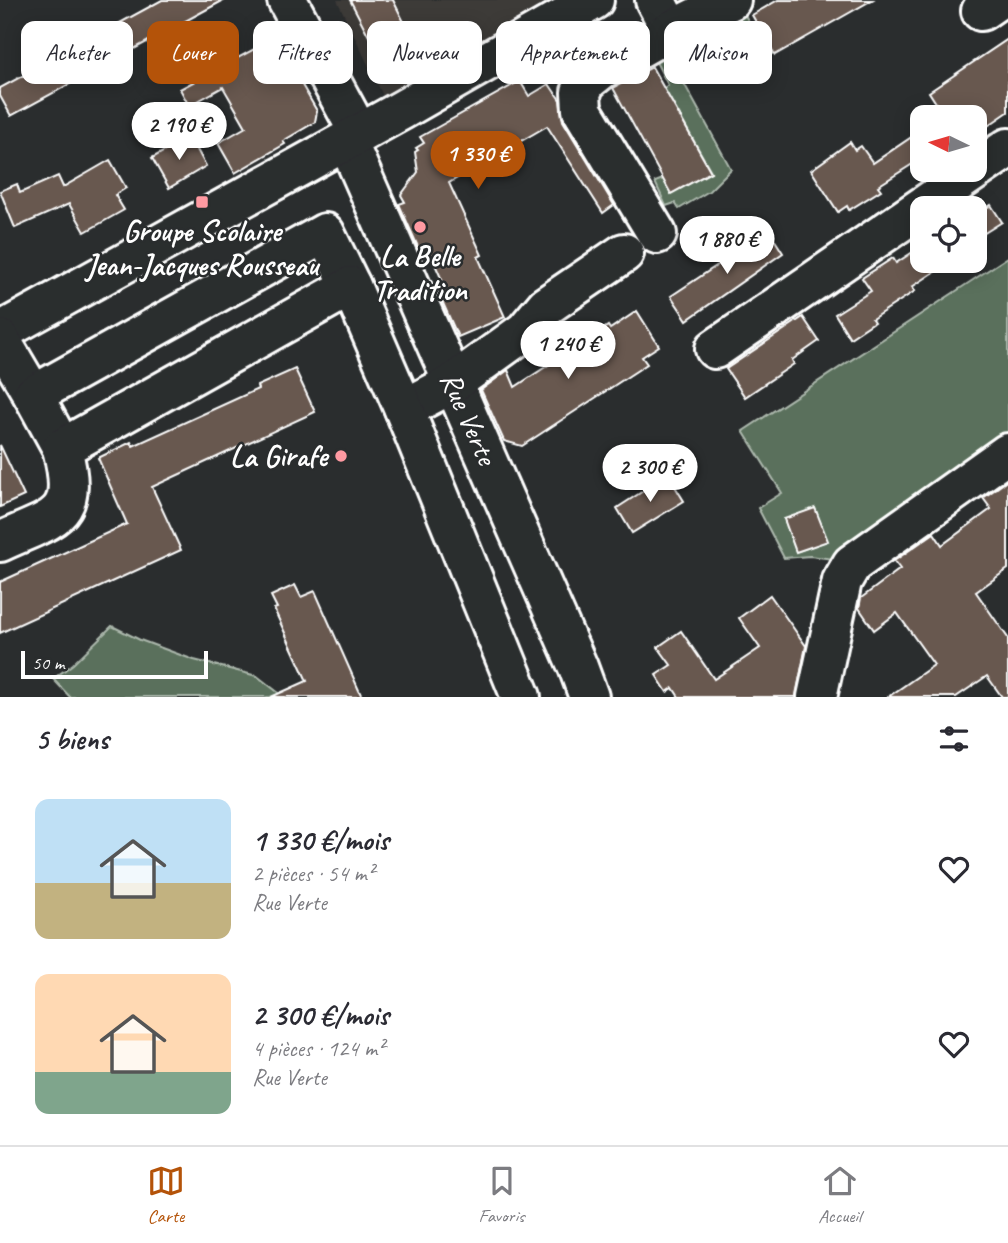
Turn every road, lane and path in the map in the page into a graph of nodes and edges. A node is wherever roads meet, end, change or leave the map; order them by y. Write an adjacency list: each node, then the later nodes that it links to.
1 (287, 0): 5 (street, Rue Verte)
2 (594, 0): 5 (street)
3 (731, 0): 4 (street)
4 (663, 15): 7 (street)
5 (353, 137): 10 (street); 13 (street, Rue Verte)
6 (1008, 148): 12 (street)
7 (657, 233)
8 (624, 253): 13 (street)
9 (351, 286): 14 (street); 15 (street); 16 (street)
10 (0, 332)
11 (0, 339): 14 (street)
12 (715, 349)
13 (453, 383): 15 (street); 20 (street, Rue Verte)
14 (33, 395): 16 (street)
15 (404, 409): 19 (street)
16 (62, 448): 18 (street)
17 (1008, 453): 21 (street)
18 (0, 542)
19 (521, 697)
20 (589, 697)
21 (817, 697)

